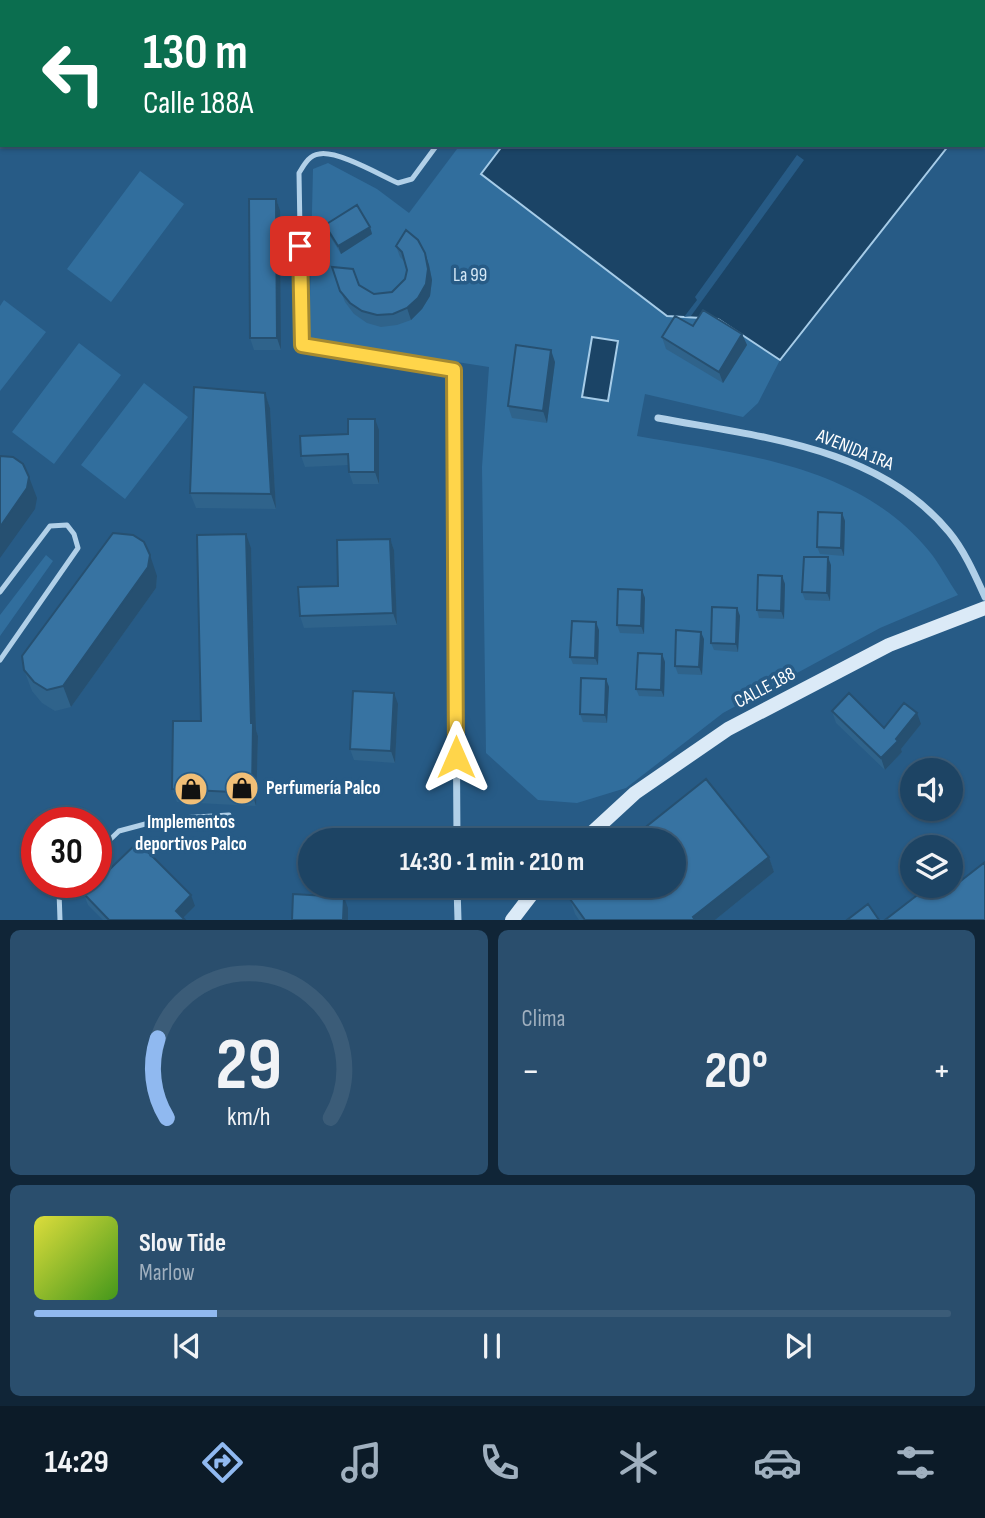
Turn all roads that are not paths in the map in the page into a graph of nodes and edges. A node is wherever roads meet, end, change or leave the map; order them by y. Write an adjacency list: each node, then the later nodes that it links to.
1 (436, 147): 2 (lane)
2 (454, 370): 9 (street)
3 (658, 418): 5 (street, AVENIDA 1RA)
4 (0, 592): 7 (lane)
5 (985, 597)
6 (985, 608): 10 (street, CALLE 188)
7 (0, 660)
8 (228, 820): 11 (lane)
9 (457, 828)
10 (597, 828)
11 (112, 838)
12 (59, 898): 15 (lane)
13 (457, 898): 16 (street)
14 (529, 898): 17 (street)
15 (60, 919)
16 (458, 919)
17 (512, 919)

